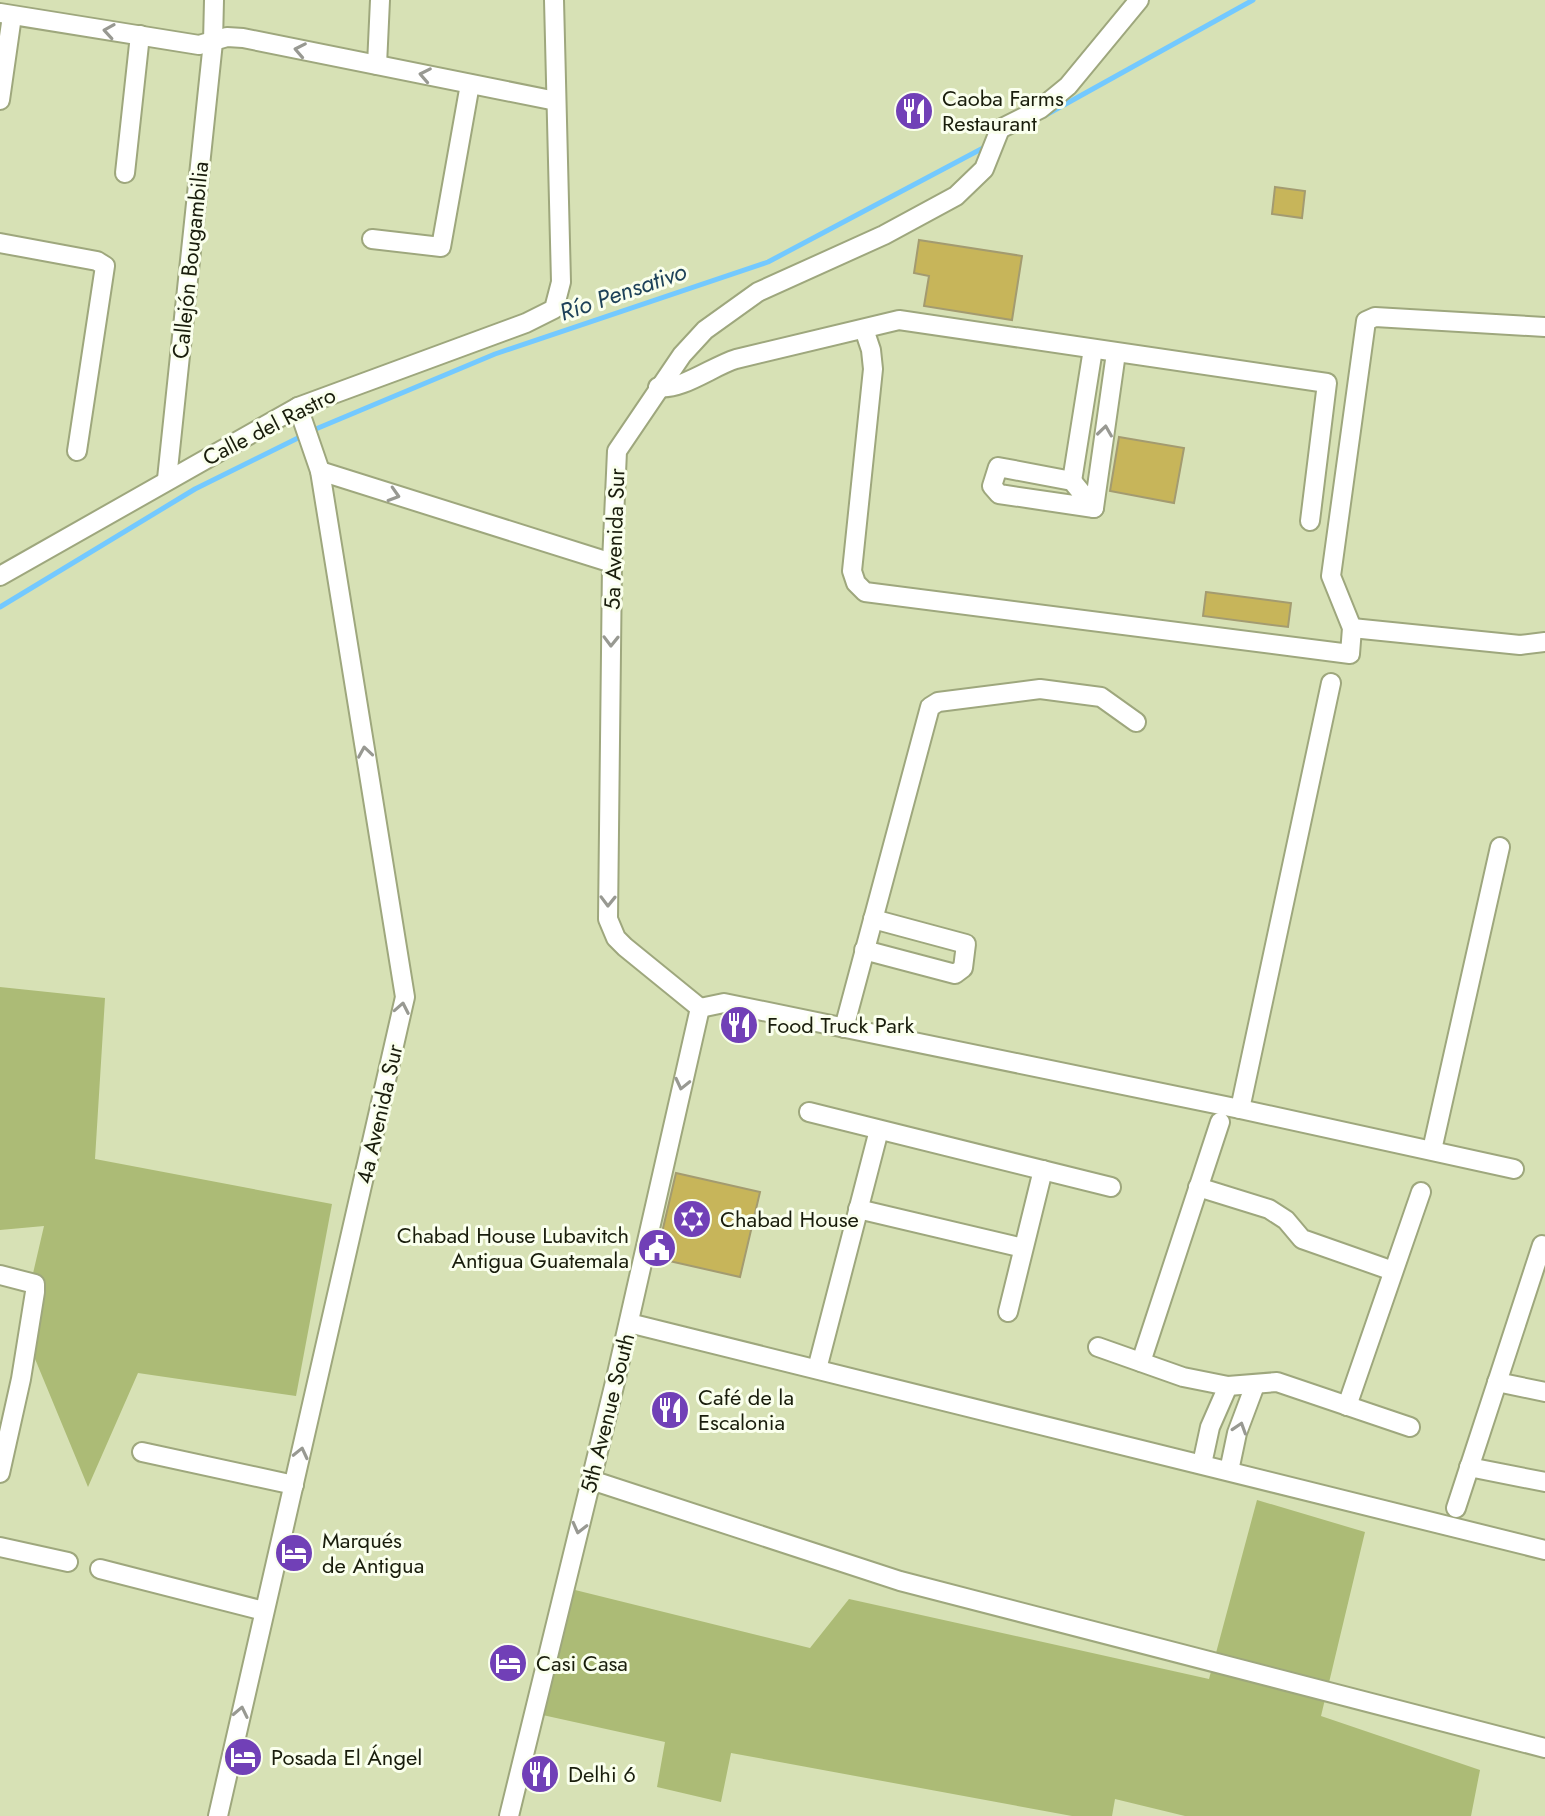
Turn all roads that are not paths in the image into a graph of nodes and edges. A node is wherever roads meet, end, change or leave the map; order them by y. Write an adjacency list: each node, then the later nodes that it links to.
1 (214, 0): 7 (street, Callejón Bougambilia)
2 (380, 0): 8 (street)
3 (554, 0): 11 (street)
4 (1139, 0): 19 (street, 5a Avenida Sur)
5 (6, 14): 6 (street, one-way to 5); 10 (street)
6 (140, 35): 7 (street); 12 (street)
7 (213, 42): 8 (street, one-way to 7); 22 (street, Callejón Bougambilia)
8 (377, 65): 9 (street, one-way to 8)
9 (470, 84): 11 (street); 13 (street)
10 (0, 100)
11 (556, 101): 20 (street, Calle del Rastro)
12 (125, 173)
13 (372, 239)
14 (0, 243): 21 (street)
15 (1545, 327): 29 (street)
16 (864, 329): 17 (street); 19 (street); 29 (street)
17 (1093, 349): 18 (street); 24 (street)
18 (1116, 353): 25 (street, one-way to 18); 26 (street)
19 (658, 387): 27 (street, 5a Avenida Sur)
20 (300, 414): 22 (street, Calle del Rastro); 23 (street, 4a Avenida Sur)
21 (77, 451)
22 (167, 479): 28 (street, Calle del Rastro)
23 (321, 479): 27 (street, one-way to 27); 71 (street, 4a Avenida Sur, one-way to 23)
24 (1072, 481): 25 (street); 25 (street)
25 (1094, 508)
26 (1310, 521)
27 (612, 563): 36 (street, 5a Avenida Sur, one-way to 36)
28 (0, 576)
29 (1352, 628): 30 (street)
30 (1545, 642)
31 (1331, 683): 38 (street)
32 (1136, 722): 34 (street)
33 (1500, 847): 42 (street)
34 (873, 919): 35 (street); 35 (street)
35 (864, 950): 37 (street)
36 (700, 1008): 37 (street); 54 (street, 5th Avenue South, one-way to 54)
37 (844, 1028): 38 (street)
38 (1240, 1109): 42 (street)
39 (809, 1112): 41 (street)
40 (1220, 1122): 46 (street)
41 (879, 1130): 44 (street); 48 (street)
42 (1432, 1150): 43 (street)
43 (1514, 1169)
44 (1043, 1170): 45 (street); 50 (street)
45 (1111, 1187)
46 (1198, 1187): 51 (street); 56 (street)
47 (1421, 1192): 51 (street)
48 (858, 1209): 50 (street); 57 (street)
49 (1545, 1246): 58 (street)
50 (1023, 1248): 53 (street)
51 (1393, 1271): 62 (street)
52 (0, 1275): 68 (street)
53 (1008, 1312)
54 (629, 1323): 57 (street); 69 (street, 5th Avenue South)
55 (1098, 1347): 56 (street)
56 (1141, 1362): 60 (street)
57 (817, 1369): 65 (street)
58 (1497, 1382): 61 (street); 66 (street)
59 (1255, 1385): 60 (street); 62 (street); 67 (street, one-way to 59)
60 (1228, 1386): 65 (street)
61 (1545, 1392)
62 (1347, 1406): 63 (street)
63 (1410, 1427)
64 (142, 1452): 71 (street)
65 (1202, 1464): 67 (street)
66 (1469, 1467): 70 (street); 72 (street)
67 (1229, 1471): 74 (street)
68 (0, 1473)
69 (591, 1480): 78 (street); 80 (street, 5th Avenue South, one-way to 80)
70 (1545, 1482)
71 (294, 1485): 77 (street, 4a Avenida Sur)
72 (1456, 1508)
73 (0, 1547): 75 (street)
74 (1545, 1550)
75 (68, 1562)
76 (100, 1569): 77 (street)
77 (264, 1611): 79 (street, 4a Avenida Sur, one-way to 77)
78 (1545, 1748)
79 (218, 1816)
80 (509, 1816)

